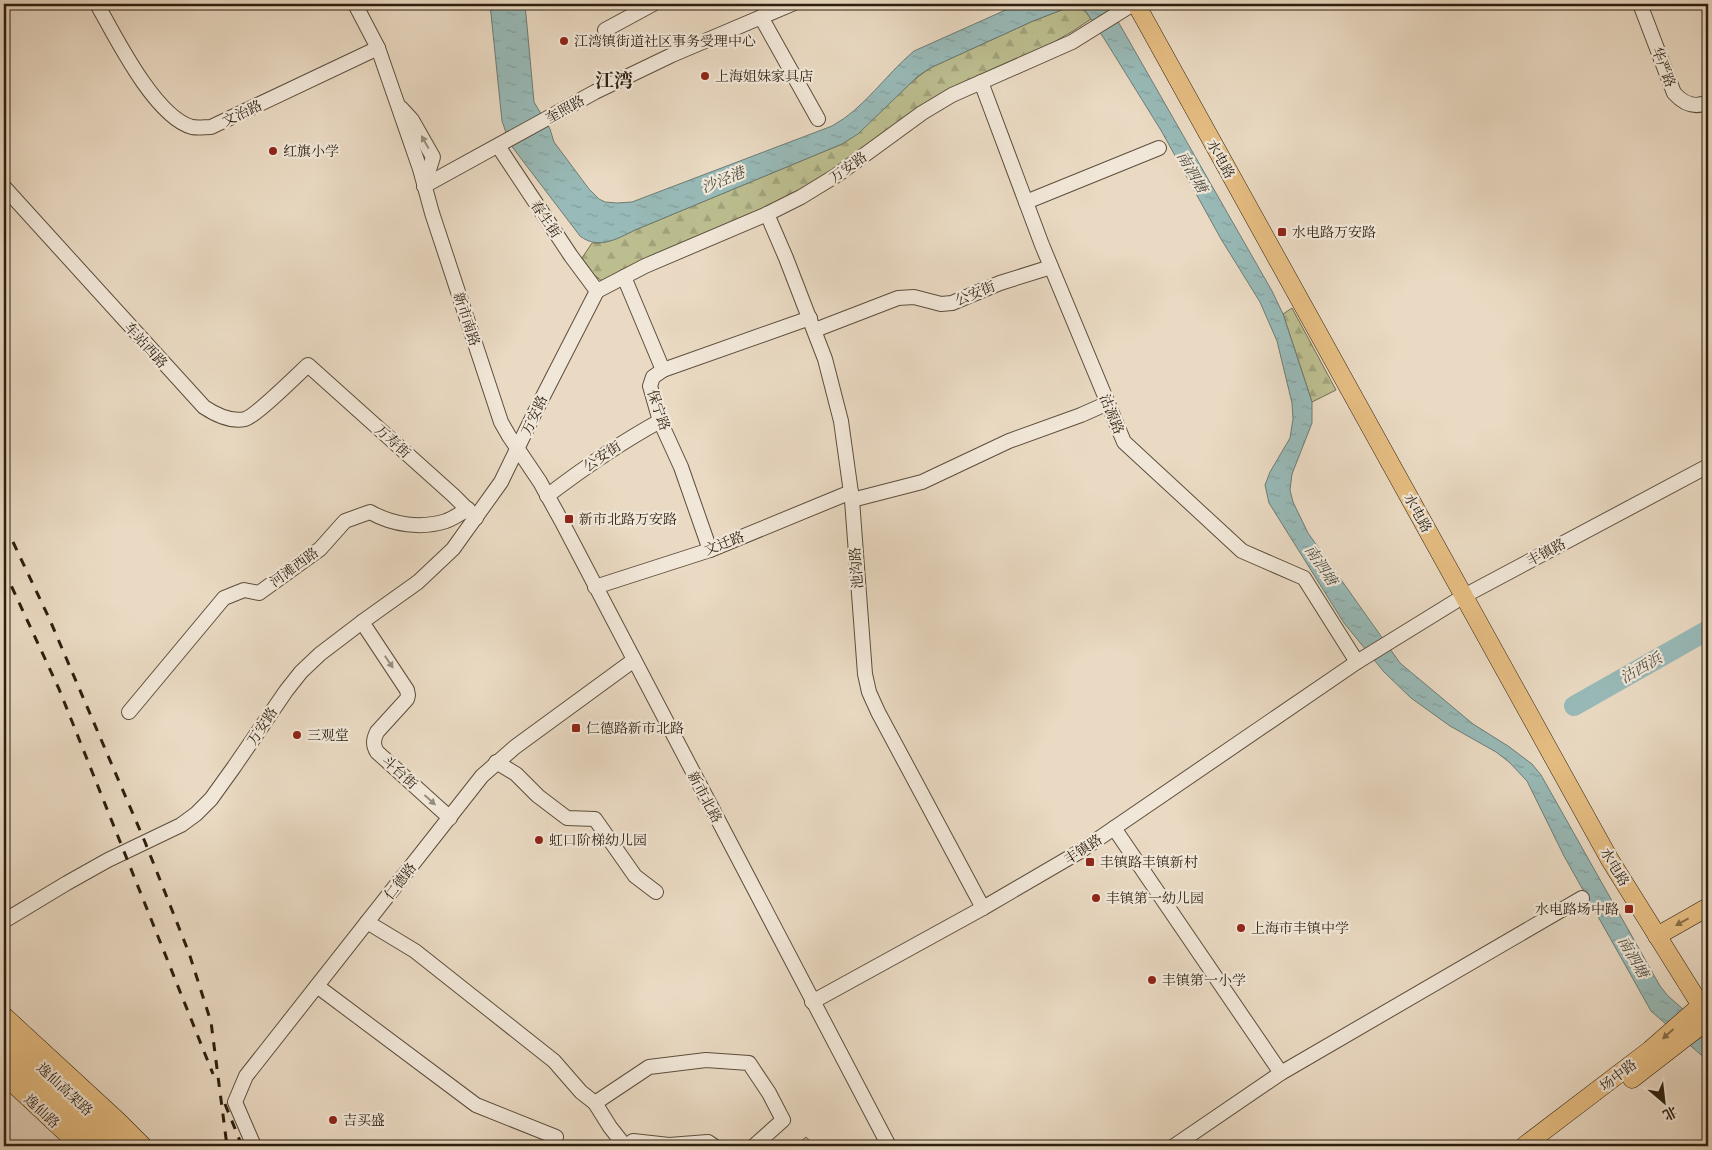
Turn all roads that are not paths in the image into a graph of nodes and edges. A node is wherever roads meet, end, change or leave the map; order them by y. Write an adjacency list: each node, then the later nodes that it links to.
1 (97, 4): 9 (street, 文治路)
2 (355, 4): 9 (street, 新市南路)
3 (653, 4): 8 (street)
4 (792, 4): 7 (street, 奎照路)
5 (1135, 4): 10 (street, 万安路); 34 (main road, 水电路)
6 (1640, 4): 11 (street, 华严路)
7 (767, 11): 12 (street); 13 (street, 奎照路)
8 (605, 30)
9 (378, 48): 15 (street, 新市南路)
10 (981, 82): 17 (street, 沽源路); 18 (street, 万安路)
11 (1708, 102)
12 (818, 119)
13 (503, 144): 15 (street, 奎照路); 21 (street, 春生街)
14 (1159, 148): 17 (street)
15 (424, 186): 27 (street, 新市南路)
16 (4, 187): 23 (street, 车站西路)
17 (1026, 202): 19 (street, 沽源路)
18 (767, 214): 20 (street, 万安路); 22 (street, 池沟路)
19 (1051, 267): 22 (street, 公安街); 25 (street, 沽源路)
20 (624, 277): 21 (street, 万安路); 24 (street, 保宁路)
21 (597, 290): 27 (street, 万安路)
22 (812, 324): 24 (street, 公安街); 30 (street, 池沟路)
23 (308, 365): 31 (street, 万寿街)
24 (663, 370): 26 (street, 保宁路)
25 (1108, 403): 30 (street, 文迁路); 36 (street, 沽源路)
26 (660, 421): 29 (street, 公安街); 32 (street, 保宁路)
27 (518, 449): 29 (street, 新市北路); 31 (street, 万安路)
28 (1708, 466): 34 (street, 丰镇路)
29 (547, 496): 33 (street, 新市北路)
30 (852, 496): 32 (street, 文迁路); 44 (street, 池沟路)
31 (472, 514): 35 (street, 万安路); 38 (street, 河滩西路)
32 (710, 550): 33 (street, 文迁路)
33 (594, 587): 37 (street, 新市北路)
34 (1464, 596): 36 (street, 丰镇路); 48 (main road, 水电路)
35 (362, 622): 40 (street, 斗台街, one-way to 40); 46 (street, 万安路)
36 (1361, 659): 41 (street, 丰镇路)
37 (634, 660): 39 (street, 仁德路); 50 (street, 新市北路)
38 (129, 712)
39 (496, 762): 40 (street, 仁德路); 42 (street)
40 (450, 818): 47 (street, 仁德路)
41 (1114, 828): 44 (street, 丰镇路); 56 (street)
42 (656, 892)
43 (1582, 898): 56 (street)
44 (982, 908): 50 (street, 丰镇路)
45 (1708, 908): 48 (main road, one-way to 48)
46 (4, 921)
47 (367, 922): 49 (street, 仁德路); 58 (street)
48 (1657, 936): 51 (main road, 水电路)
49 (317, 986): 59 (street); 64 (street, 仁德路)
50 (812, 1002): 68 (street, 新市北路)
51 (1701, 1015): 54 (main road, 场中路)
52 (4, 1016): 63 (main road)
53 (4, 1032): 62 (highway, 逸仙高架路)
54 (1655, 1054): 70 (main road, 场中路); 71 (main road, 场中路)
55 (4, 1057): 61 (highway, 逸仙高架路)
56 (1281, 1073): 69 (street)
57 (4, 1075): 60 (main road, 逸仙路)
58 (595, 1104): 65 (street); 67 (street)
59 (556, 1137)
60 (80, 1146)
61 (99, 1146)
62 (126, 1146)
63 (144, 1146)
64 (254, 1146)
65 (626, 1146): 66 (street)
66 (714, 1146)
67 (754, 1146)
68 (889, 1146)
69 (1174, 1146)
70 (1524, 1146)
71 (1542, 1146)

